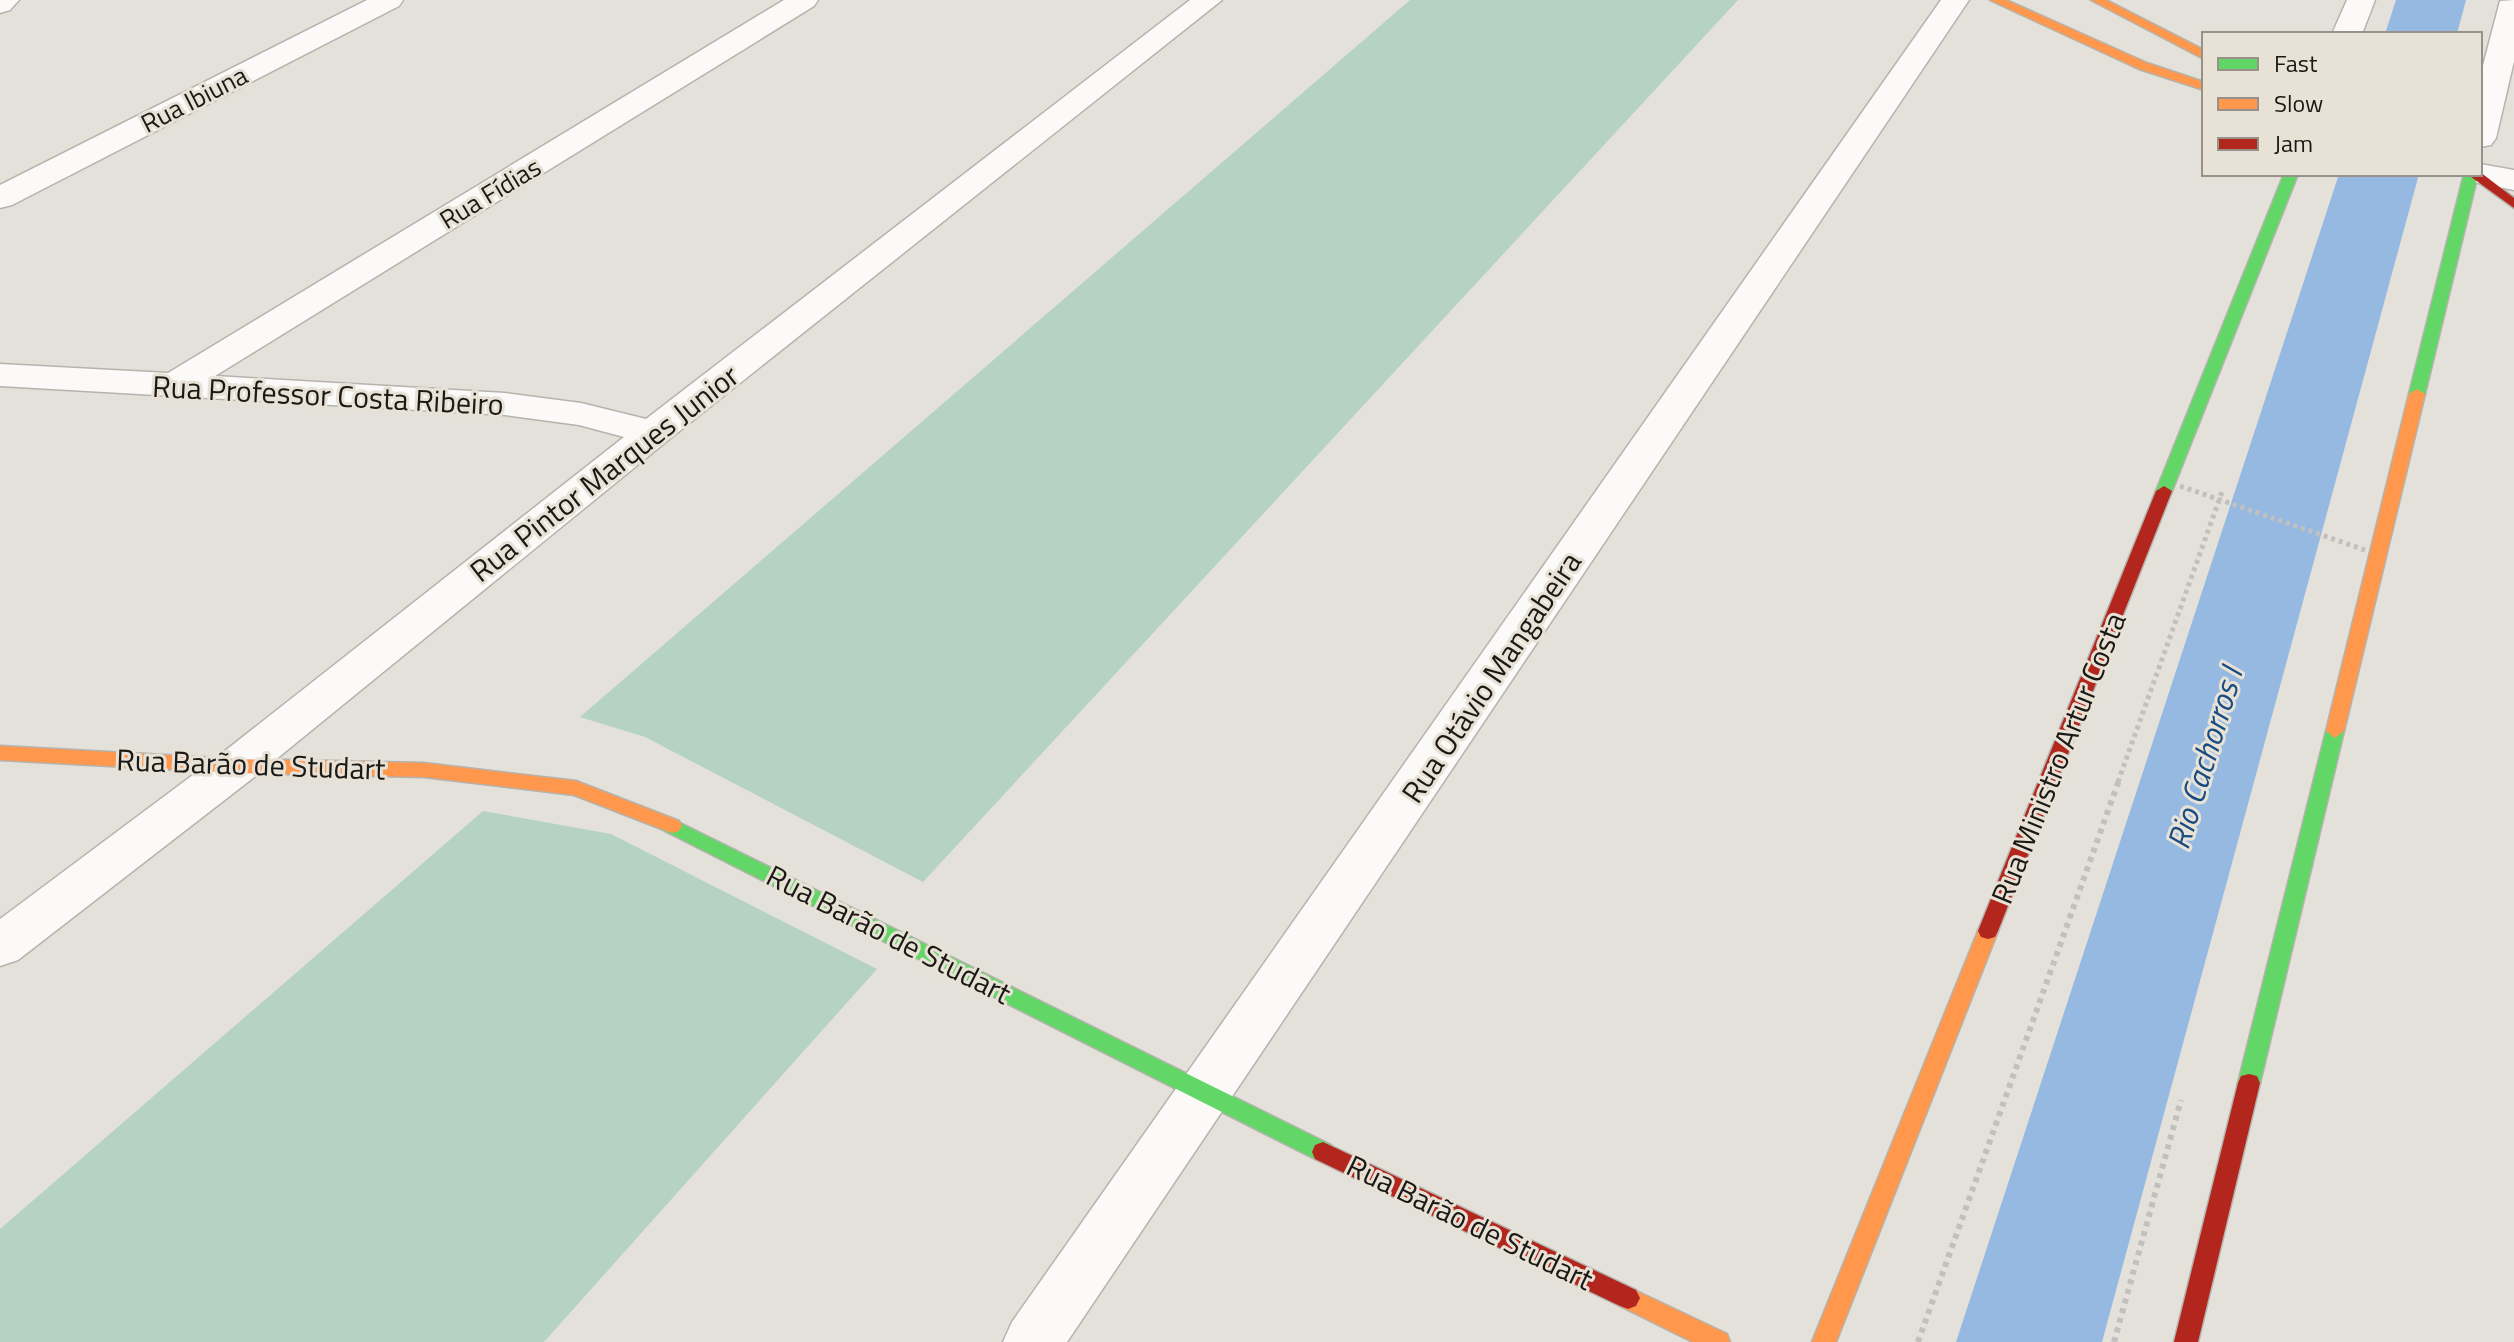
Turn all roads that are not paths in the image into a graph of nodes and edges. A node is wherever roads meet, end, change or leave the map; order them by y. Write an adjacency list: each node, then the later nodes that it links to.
1 (5, 0): 8 (street)
2 (389, 0): 20 (street, Rua Ibiuna)
3 (804, 0): 23 (street, Rua Fídias)
4 (1208, 0): 24 (street, Rua Pintor Marques Junior)
5 (2097, 0): 12 (street)
6 (2361, 0): 11 (street)
7 (2514, 1): 14 (street)
8 (0, 4)
9 (2004, 4): 10 (street, Rua Otávio Mangabeira); 13 (street)
10 (1952, 6): 28 (street, Rua Otávio Mangabeira)
11 (2348, 32)
12 (2202, 54)
13 (2202, 85)
14 (2482, 130)
15 (2482, 175): 19 (street)
16 (2290, 176): 31 (street, Rua Ministro Artur Costa)
17 (2475, 176): 32 (street)
18 (2478, 176): 21 (street)
19 (2514, 180)
20 (0, 198)
21 (2514, 204)
22 (0, 375): 23 (street, Rua Professor Costa Ribeiro)
23 (175, 385): 24 (street, Rua Professor Costa Ribeiro)
24 (653, 433): 26 (street, Rua Pintor Marques Junior)
25 (0, 753): 26 (street, Rua Barão de Studart)
26 (237, 766): 27 (street, Rua Pintor Marques Junior); 28 (street, Rua Barão de Studart)
27 (0, 946)
28 (1205, 1095): 29 (street, Rua Otávio Mangabeira); 30 (street, Rua Barão de Studart)
29 (1033, 1342)
30 (1718, 1342)
31 (1824, 1342)
32 (2186, 1342)

